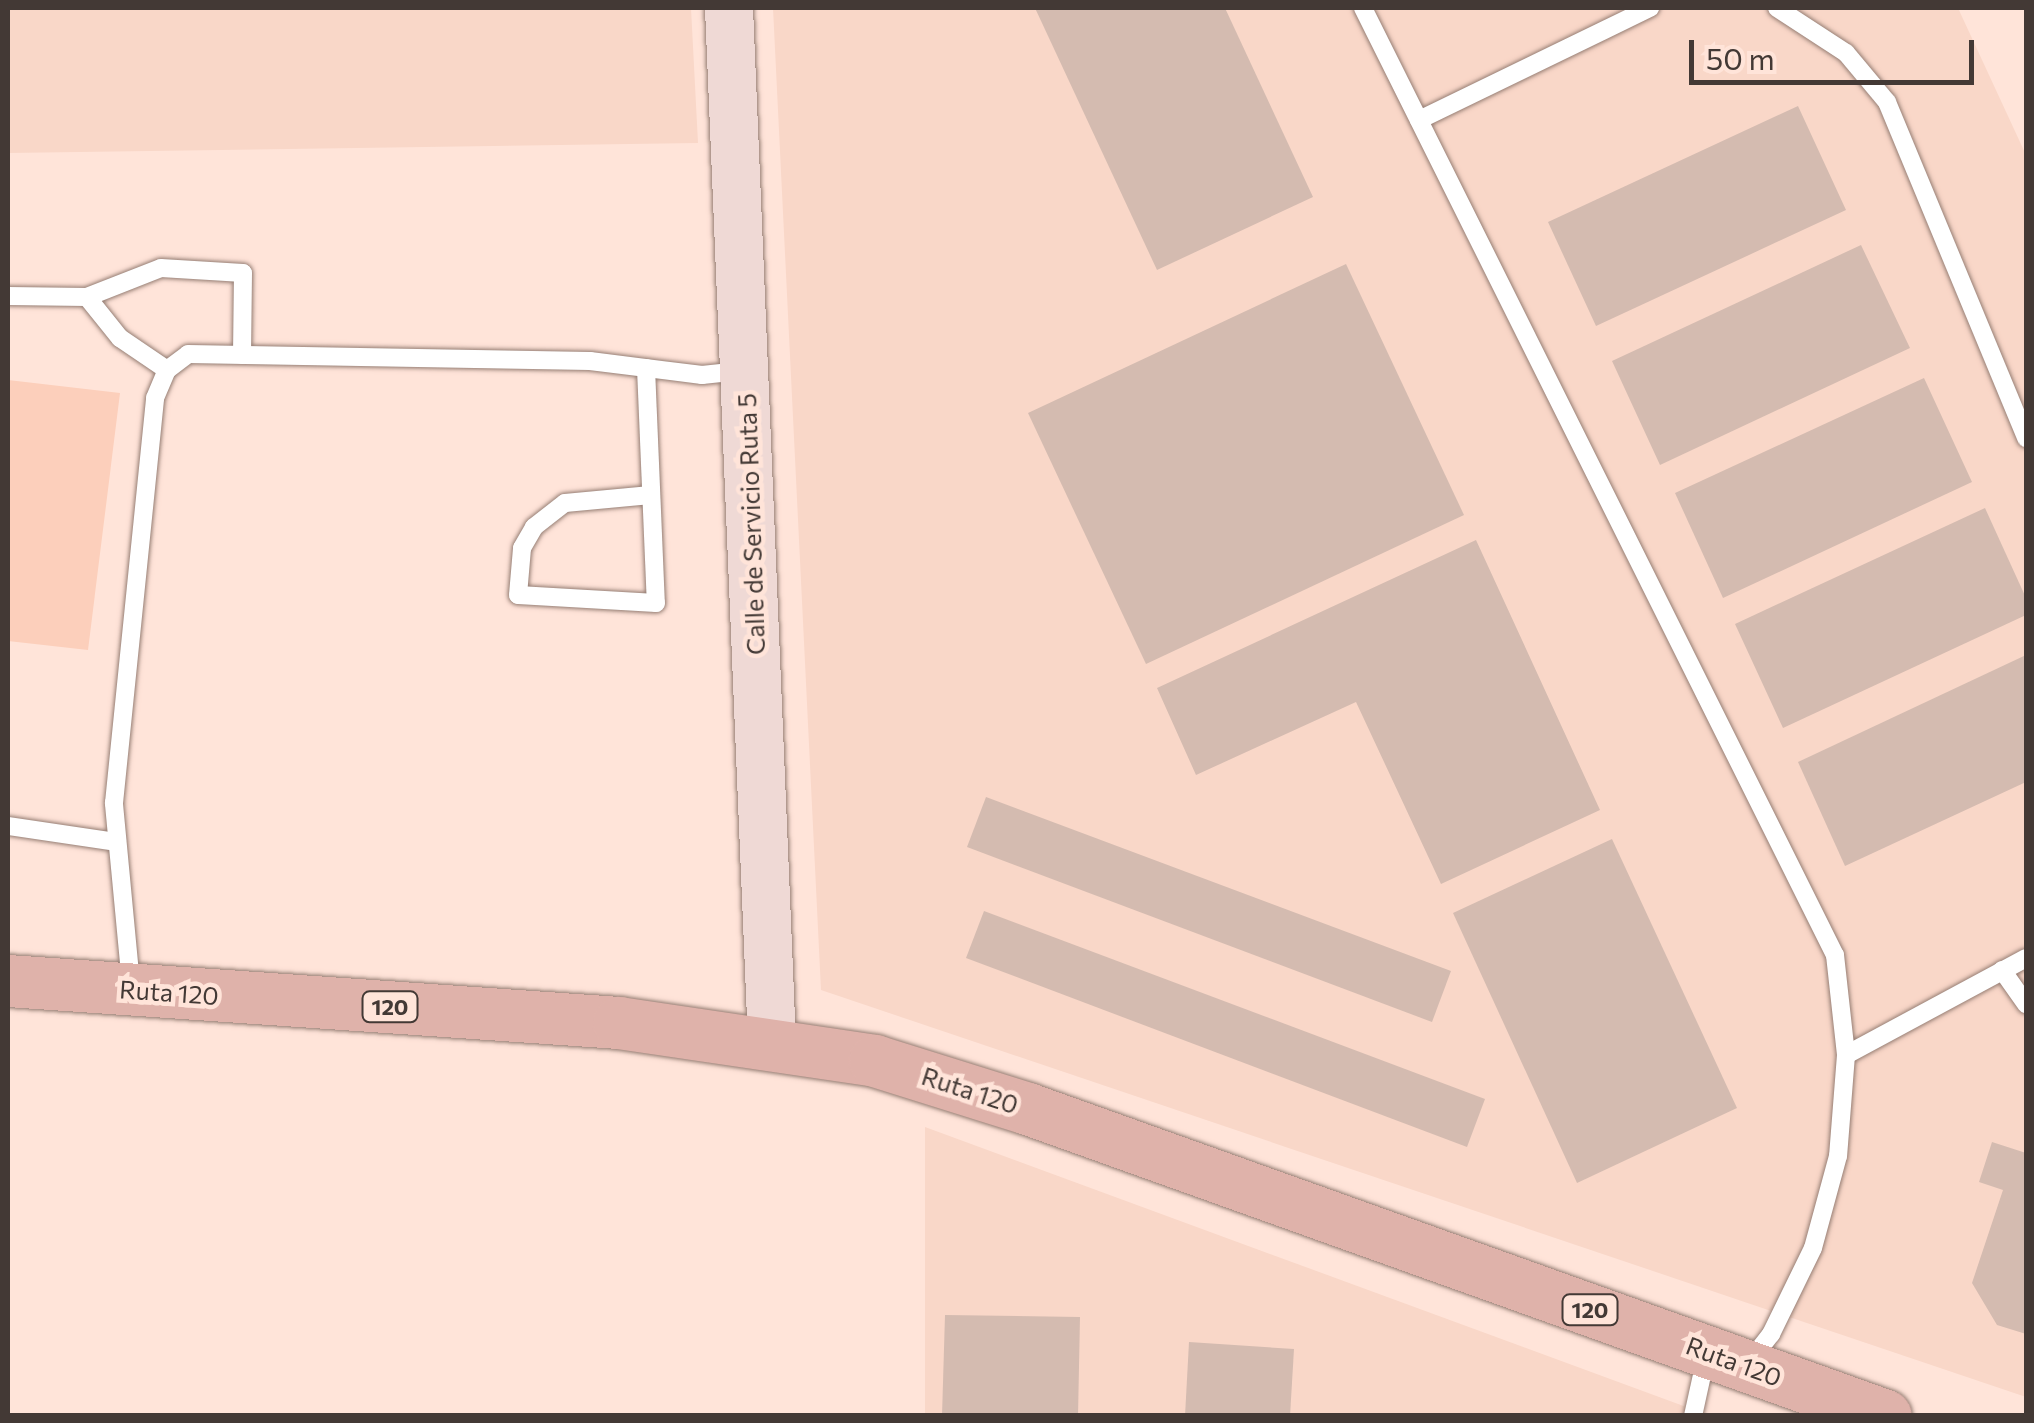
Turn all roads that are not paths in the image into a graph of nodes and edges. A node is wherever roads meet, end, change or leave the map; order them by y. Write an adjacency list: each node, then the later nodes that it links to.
1 (729, 8): 11 (street, Calle de Servicio Ruta 5)
2 (1364, 8): 5 (lane)
3 (1650, 8): 5 (lane)
4 (1777, 8): 12 (lane)
5 (1420, 120): 22 (lane)
6 (8, 296): 7 (lane)
7 (87, 297): 8 (lane); 10 (lane)
8 (242, 355): 9 (lane); 10 (lane)
9 (646, 368): 11 (lane); 13 (lane)
10 (167, 370): 15 (lane)
11 (745, 370): 21 (street, Calle de Servicio Ruta 5)
12 (2026, 438)
13 (650, 495): 13 (lane)
14 (8, 826): 15 (lane)
15 (117, 842): 19 (lane)
16 (2026, 958): 17 (lane)
17 (2002, 970): 20 (lane); 22 (lane)
18 (8, 980): 19 (main road, Ruta 120 / 120)
19 (131, 989): 21 (main road, Ruta 120 / 120)
20 (2026, 1004)
21 (772, 1042): 23 (main road, Ruta 120 / 120)
22 (1846, 1055): 23 (lane)
23 (1727, 1358): 24 (lane); 25 (main road, Ruta 120 / 120)
24 (1693, 1416)
25 (1886, 1416)

